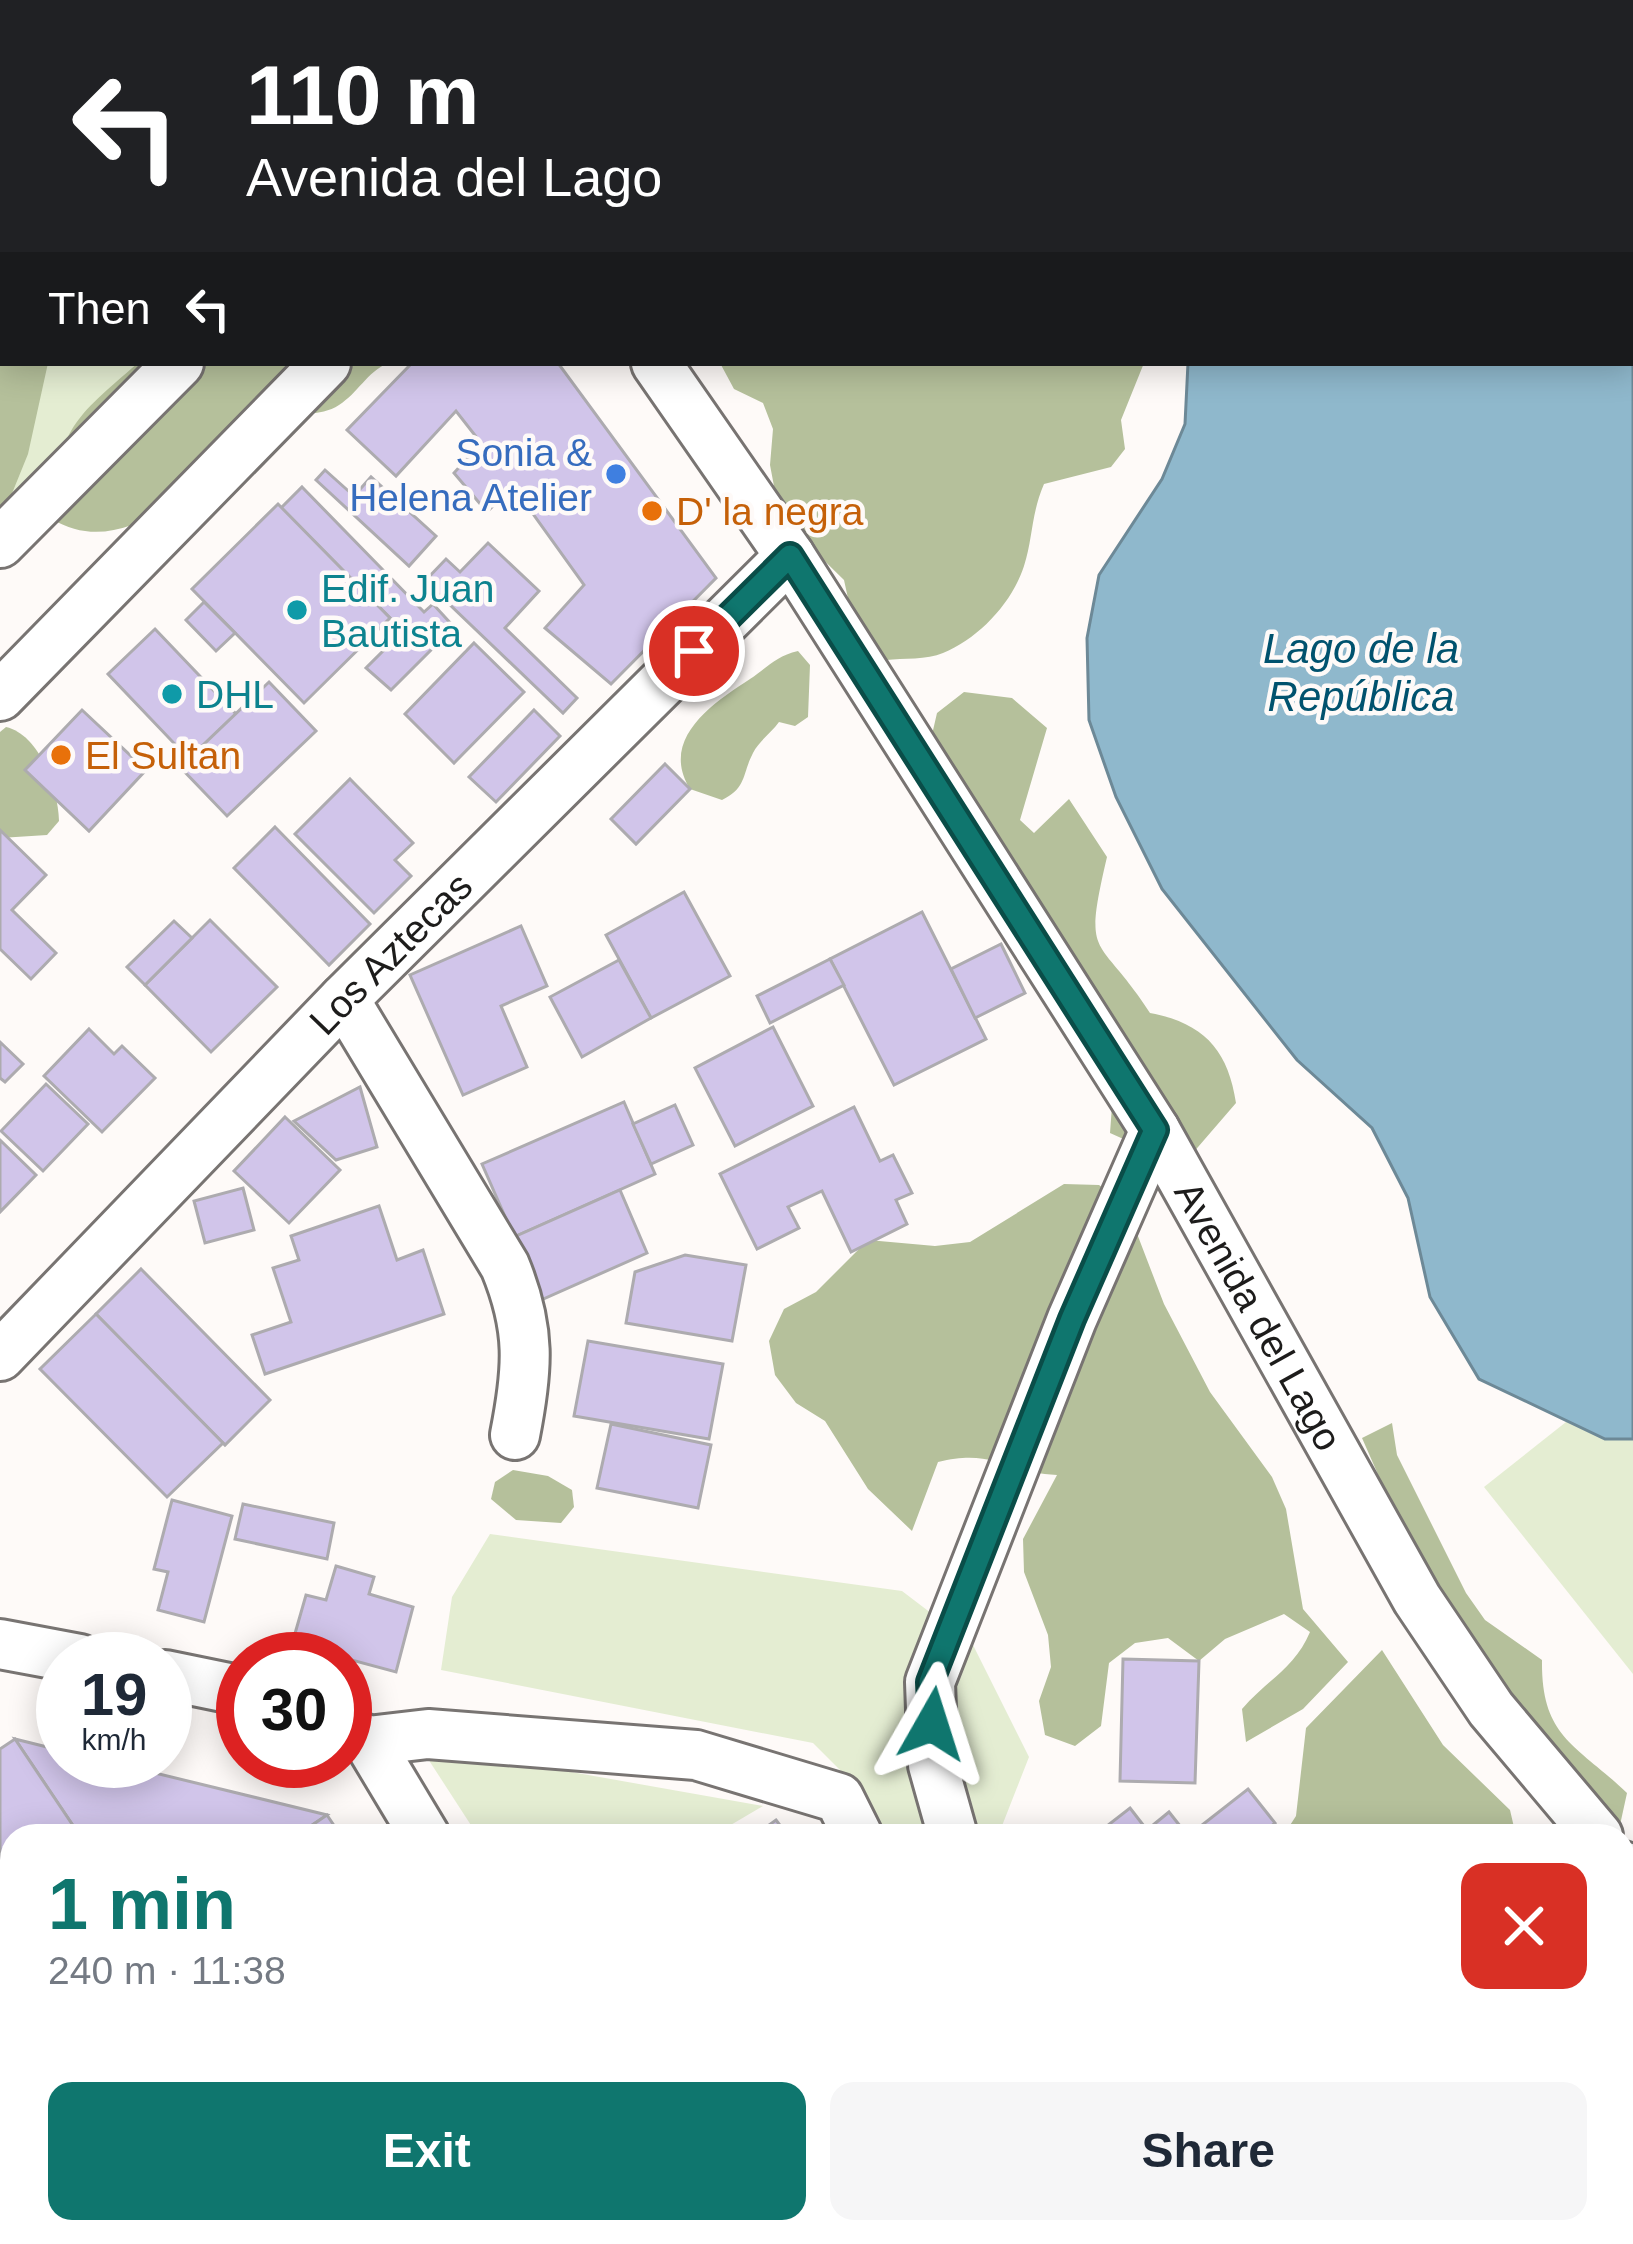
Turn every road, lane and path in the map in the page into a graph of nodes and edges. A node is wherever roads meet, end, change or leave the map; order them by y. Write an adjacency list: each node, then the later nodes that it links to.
1 (176, 366): 4 (street)
2 (323, 366): 6 (street)
3 (658, 366): 5 (street, Avenida del Lago)
4 (0, 543)
5 (790, 556): 7 (street, Los Aztecas); 8 (street, Avenida del Lago)
6 (0, 696)
7 (344, 999): 9 (street, Los Aztecas); 10 (street)
8 (1155, 1130): 17 (street); 18 (street, Avenida del Lago)
9 (0, 1356)
10 (515, 1435)
11 (0, 1643): 12 (street)
12 (36, 1650)
13 (372, 1735): 16 (street)
14 (372, 1758): 15 (street)
15 (417, 1824)
16 (852, 1824)
17 (950, 1824)
18 (1588, 1824)

